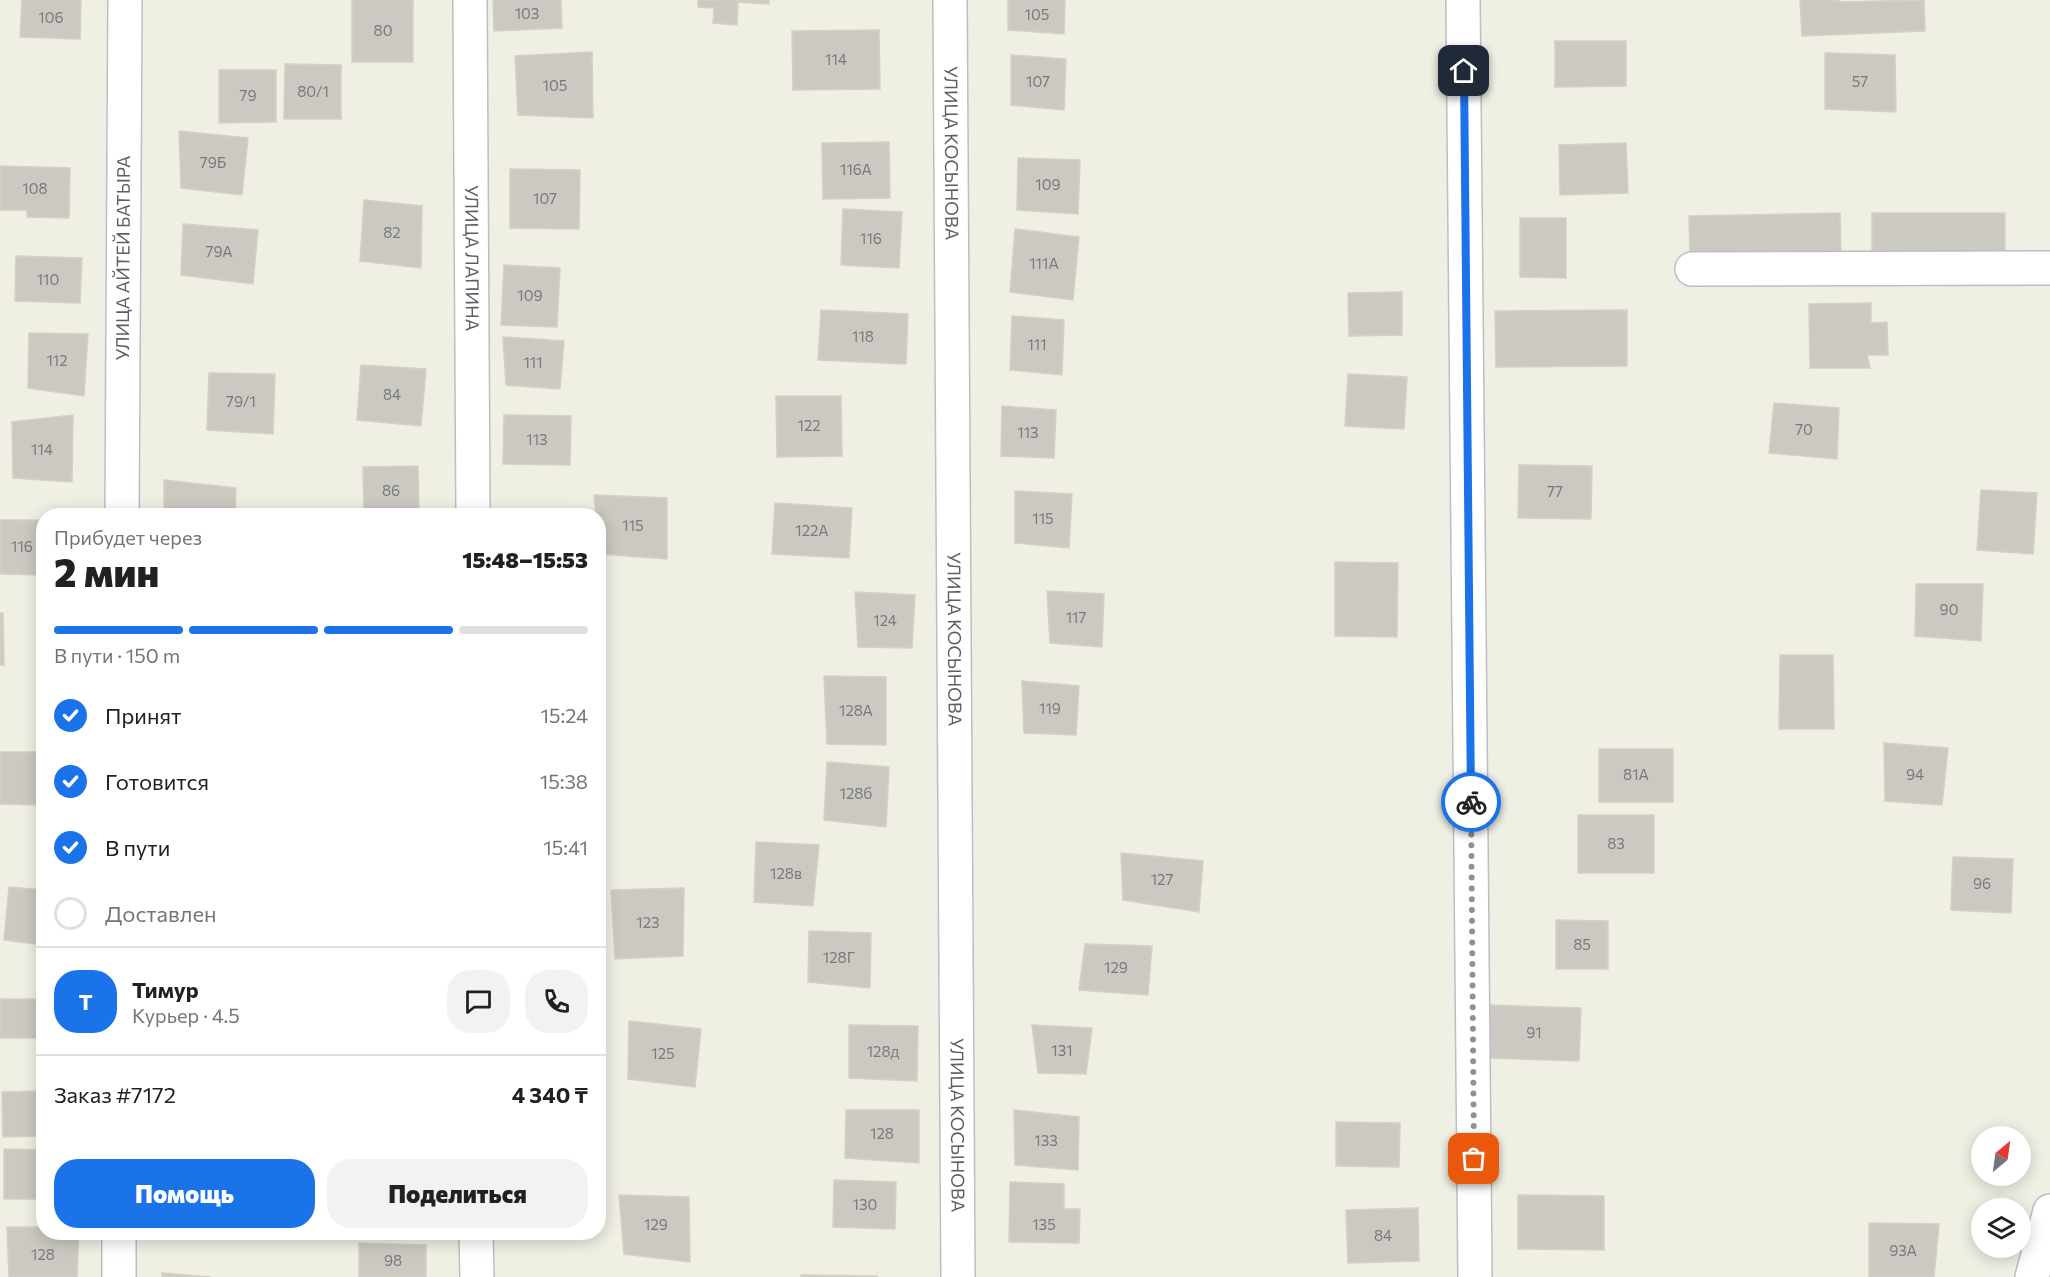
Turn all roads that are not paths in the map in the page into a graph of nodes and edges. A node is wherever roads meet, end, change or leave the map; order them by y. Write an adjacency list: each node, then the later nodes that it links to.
1 (124, 0): 7 (street, УЛИЦА АЙТЕЙ БАТЫРА)
2 (470, 0): 8 (street, УЛИЦА ЛАПИНА)
3 (950, 0): 14 (street, УЛИЦА КОСЫНОВА)
4 (1463, 0): 15 (street)
5 (2050, 268): 6 (street)
6 (1692, 269)
7 (122, 508)
8 (472, 508)
9 (2050, 1211): 16 (street)
10 (119, 1240): 12 (street)
11 (476, 1240): 13 (street)
12 (119, 1277)
13 (477, 1277)
14 (958, 1277)
15 (1475, 1277)
16 (2032, 1277)

